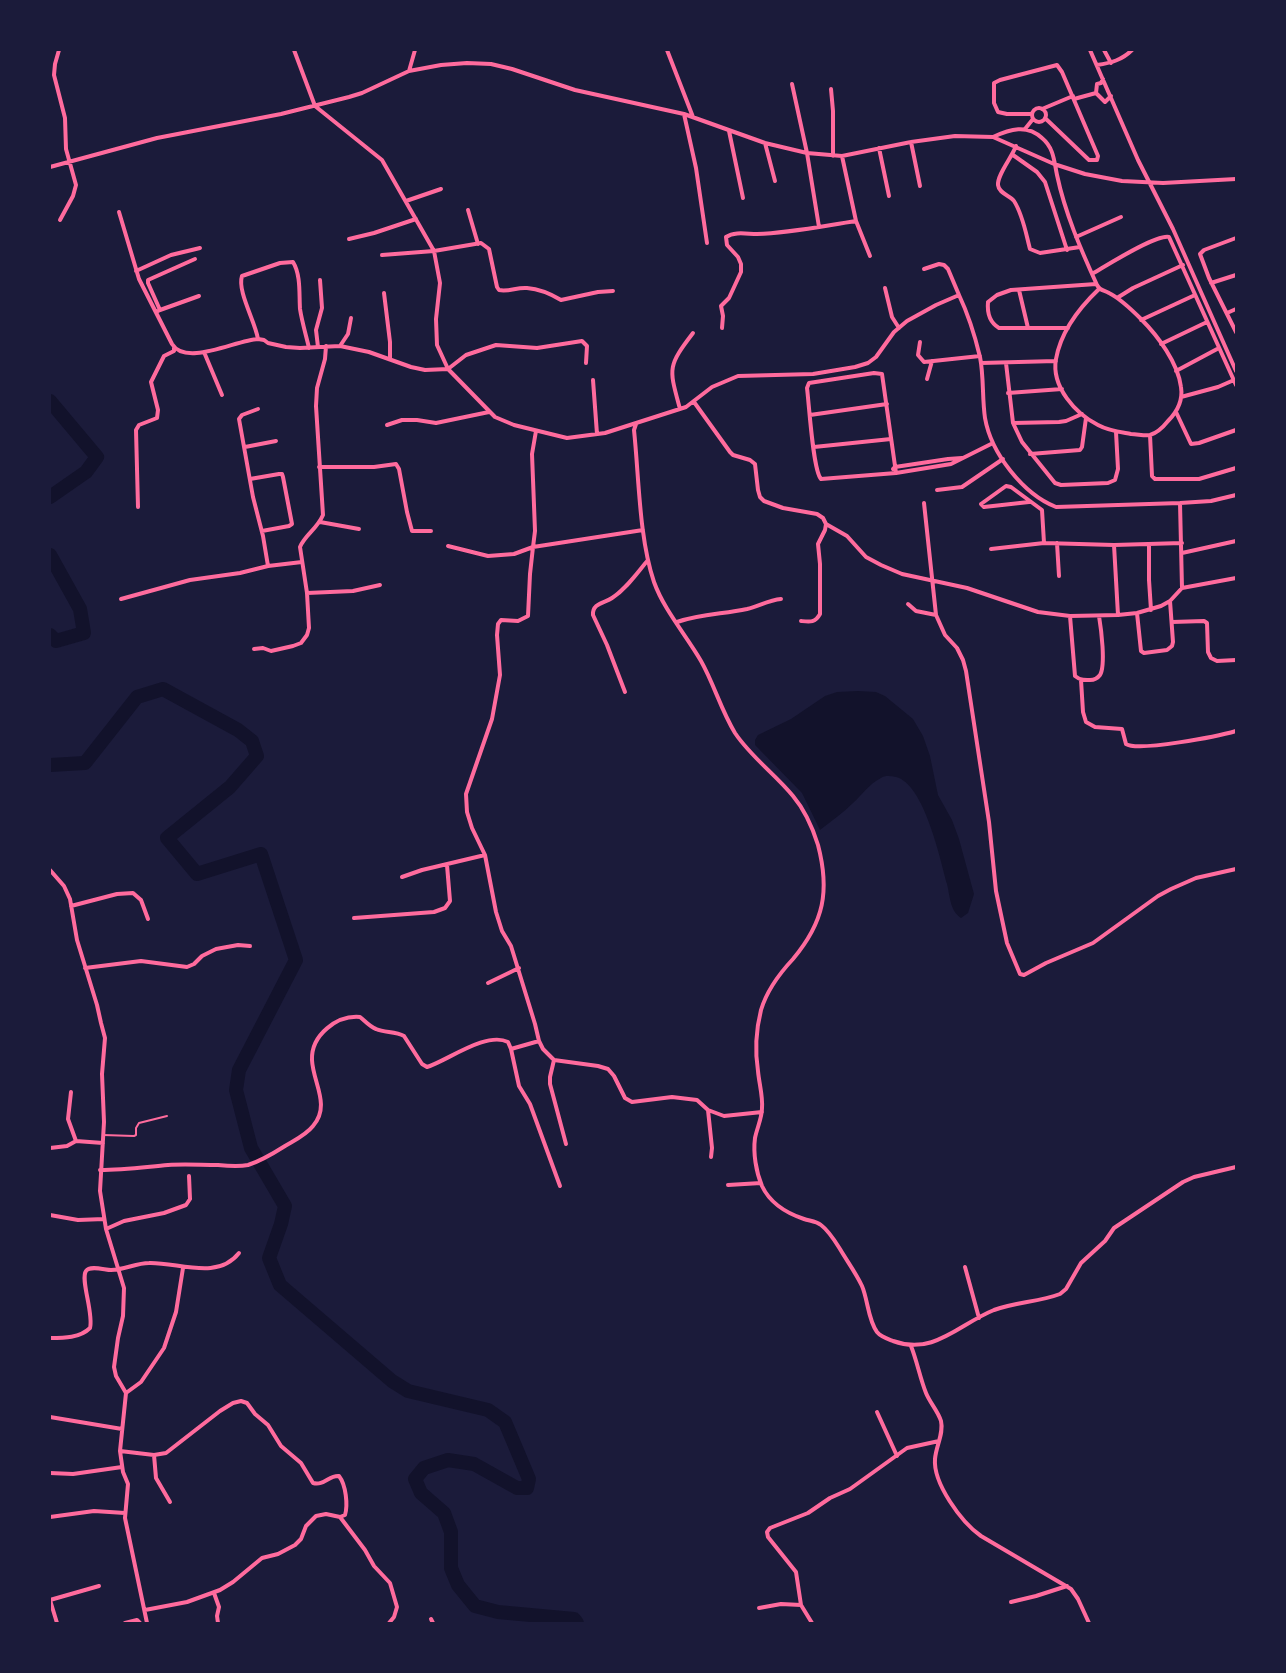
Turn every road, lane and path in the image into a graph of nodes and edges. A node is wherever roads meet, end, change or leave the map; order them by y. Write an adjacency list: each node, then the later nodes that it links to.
1 (59, 50): 34 (street)
2 (294, 50): 17 (street)
3 (415, 50): 10 (street)
4 (667, 50): 21 (street)
5 (1090, 50): 9 (street)
6 (1104, 50): 8 (street)
7 (1132, 50): 8 (street)
8 (1111, 63): 9 (street)
9 (1097, 65): 11 (street)
10 (409, 71): 17 (street); 19 (street)
11 (1103, 79): 14 (street); 15 (street)
12 (792, 84): 30 (street)
13 (831, 90): 32 (street)
14 (1096, 93): 15 (street); 16 (street)
15 (1111, 96): 39 (street)
16 (1074, 98): 18 (street); 20 (street); 22 (street)
17 (315, 106): 34 (street); 44 (street)
18 (1042, 109): 20 (street); 22 (street)
19 (684, 114): 21 (street); 55 (street)
20 (1033, 116): 22 (street); 23 (street)
21 (693, 117): 24 (street)
22 (1045, 118)
23 (1025, 129): 25 (street); 35 (street)
24 (729, 131): 27 (street); 43 (street)
25 (993, 137): 26 (street); 28 (street)
26 (911, 142): 29 (street); 40 (street)
27 (765, 143): 30 (street); 38 (street)
28 (1016, 146): 31 (street); 35 (street)
29 (879, 148): 33 (street); 42 (street)
30 (807, 153): 32 (street); 51 (street)
31 (1013, 155): 59 (street); 59 (street)
32 (833, 156): 33 (street)
33 (842, 156): 50 (street)
34 (70, 161): 36 (street); 49 (street)
35 (1054, 164): 39 (street); 52 (street)
36 (50, 166)
37 (1236, 179): 39 (street)
38 (775, 181)
39 (1149, 182): 112 (street)
40 (920, 186)
41 (441, 189): 44 (street)
42 (889, 196)
43 (742, 198)
44 (406, 201): 48 (street)
45 (468, 210): 56 (street)
46 (119, 212): 66 (street)
47 (1121, 217): 52 (street)
48 (416, 219): 53 (street); 60 (street)
49 (60, 220)
50 (856, 221): 51 (street); 62 (street)
51 (819, 227): 87 (street)
52 (1076, 237): 57 (street)
53 (349, 238)
54 (1236, 238): 70 (street)
55 (707, 243)
56 (478, 244): 60 (street); 75 (street)
57 (1080, 247): 59 (street); 67 (street)
58 (200, 248): 66 (street)
59 (1067, 250)
60 (434, 251): 61 (street); 110 (street)
61 (382, 255)
62 (870, 256)
63 (195, 259): 82 (street)
64 (1183, 265): 67 (street); 78 (street); 80 (street)
65 (924, 268): 77 (street)
66 (136, 271): 82 (street)
67 (1092, 274): 71 (street)
68 (1236, 275): 70 (street)
69 (320, 280): 96 (street)
70 (1212, 283): 83 (street)
71 (1096, 284): 73 (street); 74 (street)
72 (885, 288): 88 (street)
73 (1099, 289): 80 (street); 90 (street)
74 (1019, 290): 89 (street); 89 (street)
75 (613, 291)
76 (384, 293): 104 (street)
77 (959, 295): 88 (street); 103 (street)
78 (1195, 295): 85 (street); 86 (street)
79 (199, 296): 82 (street)
80 (1117, 298): 85 (street)
81 (1236, 309): 83 (street)
82 (158, 311): 99 (street)
83 (1227, 313): 91 (street)
84 (350, 318): 98 (street)
85 (1141, 320): 95 (street)
86 (1206, 322): 95 (street); 101 (street)
87 (722, 328)
88 (899, 328): 121 (street)
89 (1028, 328): 90 (street)
90 (1068, 328): 106 (street)
91 (1236, 332)
92 (693, 333): 124 (street)
93 (258, 339): 100 (street); 100 (street); 102 (street)
94 (920, 342): 105 (street)
95 (1161, 344): 111 (street)
96 (318, 346): 97 (street); 100 (street)
97 (326, 346): 98 (street); 146 (street)
98 (340, 346): 104 (street)
99 (174, 348): 102 (street); 159 (street)
100 (309, 348)
101 (1219, 348): 111 (street); 115 (street)
102 (204, 352): 119 (street)
103 (980, 356): 105 (street); 108 (street)
104 (390, 359): 110 (street)
105 (932, 361): 113 (street)
106 (1056, 361): 109 (street); 117 (street)
107 (586, 363): 110 (street)
108 (981, 363): 109 (street); 140 (street)
109 (1006, 363): 118 (street)
110 (448, 369): 125 (street)
111 (1176, 371): 120 (street)
112 (1236, 371)
113 (927, 379)
114 (593, 380): 136 (street)
115 (1234, 380): 116 (street); 120 (street)
116 (1236, 385)
117 (1062, 389): 118 (street); 127 (street)
118 (1008, 393): 131 (street)
119 (222, 395)
120 (1181, 397): 126 (street)
121 (694, 402): 124 (street); 161 (street)
122 (887, 404): 128 (street); 128 (street); 138 (street)
123 (258, 409): 141 (street)
124 (680, 409): 130 (street)
125 (489, 412): 132 (street); 134 (street)
126 (1176, 412): 133 (street); 137 (street)
127 (1082, 414): 129 (street); 131 (street)
128 (810, 415): 142 (street)
129 (1086, 418): 135 (street); 143 (street)
130 (636, 424): 136 (street); 163 (street)
131 (1013, 424): 143 (street)
132 (387, 425)
133 (1236, 430)
134 (536, 431): 136 (street); 173 (street)
135 (1116, 432): 137 (street); 143 (street)
136 (597, 434)
137 (1150, 435): 148 (street)
138 (891, 439): 142 (street); 147 (street)
139 (276, 441): 141 (street)
140 (993, 443): 144 (street); 145 (street)
141 (244, 447): 151 (street)
142 (814, 447): 149 (street)
143 (1030, 454)
144 (965, 458): 147 (street); 150 (street)
145 (1003, 459): 152 (street); 153 (street)
146 (320, 467): 160 (street); 165 (street)
147 (895, 467): 149 (street); 150 (street)
148 (1236, 468)
149 (889, 473): 150 (street)
150 (896, 473)
151 (250, 479): 164 (street); 164 (street)
152 (937, 490)
153 (1028, 490): 155 (street); 158 (street)
154 (1236, 495): 158 (street)
155 (1022, 496): 156 (street); 156 (street)
156 (1029, 502): 167 (street)
157 (924, 503): 181 (street)
158 (1180, 503): 169 (street)
159 (138, 507)
160 (320, 522): 162 (street); 177 (street)
161 (826, 524): 181 (street); 196 (street)
162 (359, 529)
163 (643, 530): 173 (street); 176 (street)
164 (262, 531): 178 (street)
165 (432, 531)
166 (1236, 541): 175 (street)
167 (1044, 543): 168 (street); 174 (street)
168 (1057, 543): 171 (street); 179 (street)
169 (1182, 543): 170 (street); 175 (street)
170 (1149, 544): 171 (street); 189 (street)
171 (1114, 545): 194 (street)
172 (448, 546): 173 (street)
173 (534, 547): 203 (street)
174 (991, 548)
175 (1182, 553): 183 (street)
176 (648, 560): 195 (street); 201 (street)
177 (302, 562): 178 (street); 184 (street)
178 (268, 566): 185 (street)
179 (1060, 576)
180 (1236, 578): 183 (street)
181 (933, 582): 191 (street); 192 (street)
182 (380, 585): 184 (street)
183 (1182, 588): 187 (street)
184 (307, 593): 198 (street)
185 (121, 599)
186 (781, 599): 195 (street)
187 (1170, 601): 189 (street); 197 (street)
188 (908, 604): 191 (street)
189 (1151, 610): 190 (street)
190 (1137, 613): 194 (street); 197 (street)
191 (936, 615): 205 (street)
192 (1070, 616): 193 (street); 200 (street)
193 (1099, 616): 194 (street); 200 (street)
194 (1118, 616)
195 (677, 622): 220 (street)
196 (801, 622)
197 (1172, 622): 199 (street)
198 (254, 649)
199 (1236, 660)
200 (1079, 679): 202 (street)
201 (624, 692)
202 (1236, 731)
203 (485, 855): 204 (street); 213 (street)
204 (447, 865): 207 (street); 209 (street)
205 (1236, 869)
206 (50, 870): 208 (street)
207 (402, 876)
208 (71, 906): 210 (street); 212 (street)
209 (354, 918)
210 (148, 919)
211 (250, 946): 212 (street)
212 (85, 968): 222 (street)
213 (519, 968): 214 (street); 215 (street)
214 (488, 983)
215 (539, 1041): 216 (street); 217 (street)
216 (511, 1049): 229 (street); 233 (street)
217 (554, 1060): 219 (street); 225 (street)
218 (71, 1092): 223 (street)
219 (708, 1110): 220 (street); 227 (street)
220 (762, 1112): 231 (street)
221 (167, 1116): 222 (lane)
222 (103, 1135): 224 (street)
223 (76, 1141): 224 (street); 226 (street)
224 (103, 1144): 229 (street)
225 (566, 1144)
226 (50, 1148)
227 (711, 1158)
228 (1236, 1168): 241 (street)
229 (100, 1170): 235 (street)
230 (189, 1176): 236 (street)
231 (761, 1183): 232 (street); 243 (street)
232 (728, 1185)
233 (560, 1186)
234 (50, 1215): 235 (street)
235 (104, 1219): 236 (street)
236 (106, 1229): 240 (street)
237 (240, 1253): 239 (street)
238 (965, 1267): 241 (street)
239 (183, 1268): 240 (street); 244 (street)
240 (118, 1270): 242 (street); 244 (street)
241 (979, 1318): 243 (street)
242 (50, 1338)
243 (911, 1346): 248 (street)
244 (126, 1393): 247 (street)
245 (877, 1412): 251 (street)
246 (50, 1417): 247 (street)
247 (122, 1430): 249 (street)
248 (939, 1441): 251 (street); 259 (street)
249 (120, 1451): 250 (street); 252 (street)
250 (154, 1455): 254 (street); 257 (street)
251 (897, 1456): 263 (street)
252 (122, 1466): 253 (street); 255 (street)
253 (50, 1473)
254 (170, 1502)
255 (125, 1513): 256 (street); 265 (street)
256 (50, 1517)
257 (340, 1518): 260 (street); 271 (street)
258 (99, 1586): 261 (street)
259 (1067, 1586): 262 (street); 273 (street)
260 (214, 1593): 265 (street); 270 (street)
261 (50, 1600): 266 (street)
262 (1011, 1602)
263 (801, 1605): 264 (street); 272 (street)
264 (759, 1608)
265 (144, 1610): 269 (street)
266 (56, 1623)
267 (125, 1623): 268 (street)
268 (140, 1623)
269 (147, 1623)
270 (218, 1623)
271 (388, 1623)
272 (812, 1623)
273 (1090, 1623)

